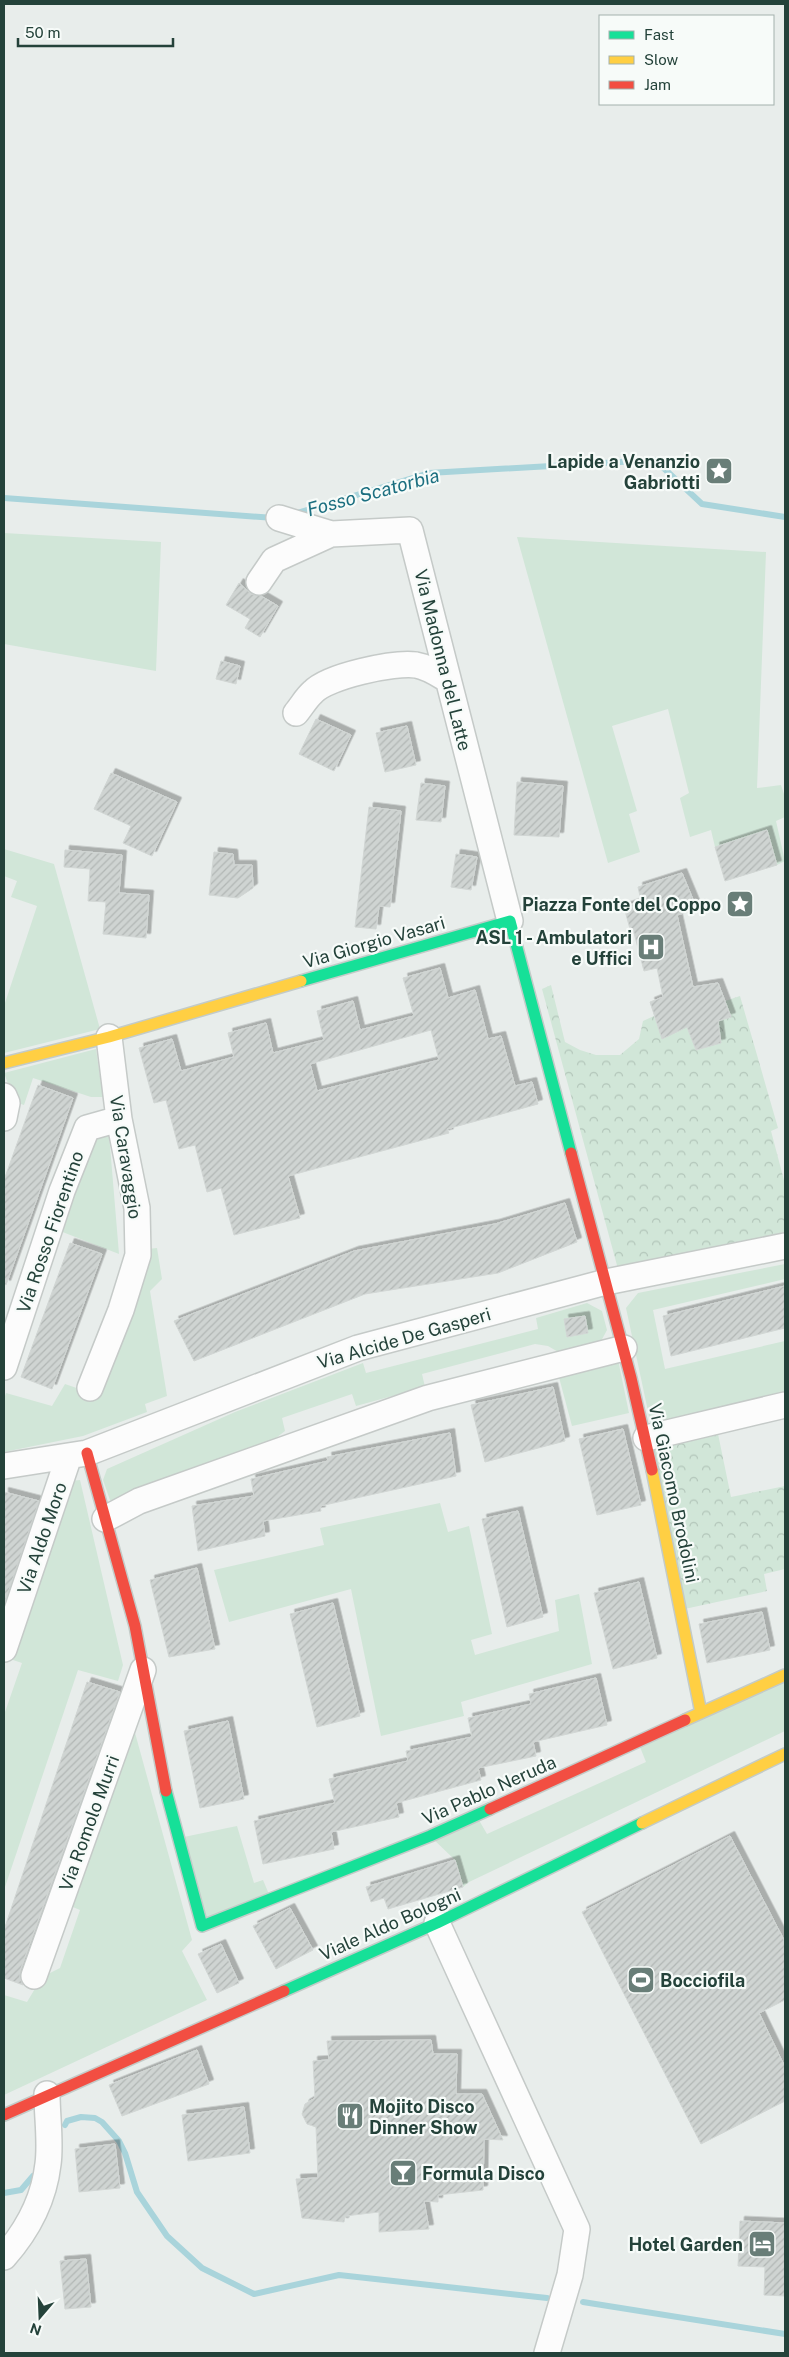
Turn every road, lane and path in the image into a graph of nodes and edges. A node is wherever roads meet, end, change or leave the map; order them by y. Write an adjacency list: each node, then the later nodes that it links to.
1 (279, 518): 2 (street, Via Madonna del Latte)
2 (331, 534): 3 (street); 4 (street, Via Madonna del Latte)
3 (259, 582)
4 (448, 680): 5 (street); 6 (street, Via Madonna del Latte)
5 (296, 713)
6 (510, 921): 7 (street, Via Giorgio Vasari); 13 (street)
7 (109, 1037): 8 (street, Via Giorgio Vasari); 11 (street, Via Caravaggio)
8 (4, 1063)
9 (4, 1096): 10 (street)
10 (4, 1118)
11 (118, 1119): 15 (street, Via Rosso Fiorentino); 16 (street, Via Caravaggio)
12 (785, 1246): 13 (street, Via Alcide De Gasperi)
13 (606, 1282): 14 (street, Via Giacomo Brodolini); 19 (street, Via Alcide De Gasperi)
14 (624, 1348): 18 (street, Via Giacomo Brodolini); 21 (street)
15 (4, 1367)
16 (90, 1388)
17 (785, 1405): 18 (street)
18 (646, 1438): 25 (street, Via Giacomo Brodolini)
19 (78, 1454): 20 (street, Via Alcide De Gasperi); 21 (street); 22 (street, Via Aldo Moro)
20 (4, 1466)
21 (105, 1519): 23 (street)
22 (4, 1649)
23 (144, 1670): 25 (street, Via Pablo Neruda); 28 (street, Via Romolo Murri)
24 (785, 1675): 25 (street, Via Pablo Neruda)
25 (701, 1713)
26 (785, 1754): 27 (street, Viale Aldo Bologni)
27 (437, 1923): 29 (street, Viale Aldo Bologni); 32 (street)
28 (34, 1976)
29 (47, 2094): 30 (street, Viale Aldo Bologni); 31 (street)
30 (4, 2115)
31 (4, 2257)
32 (547, 2353)

